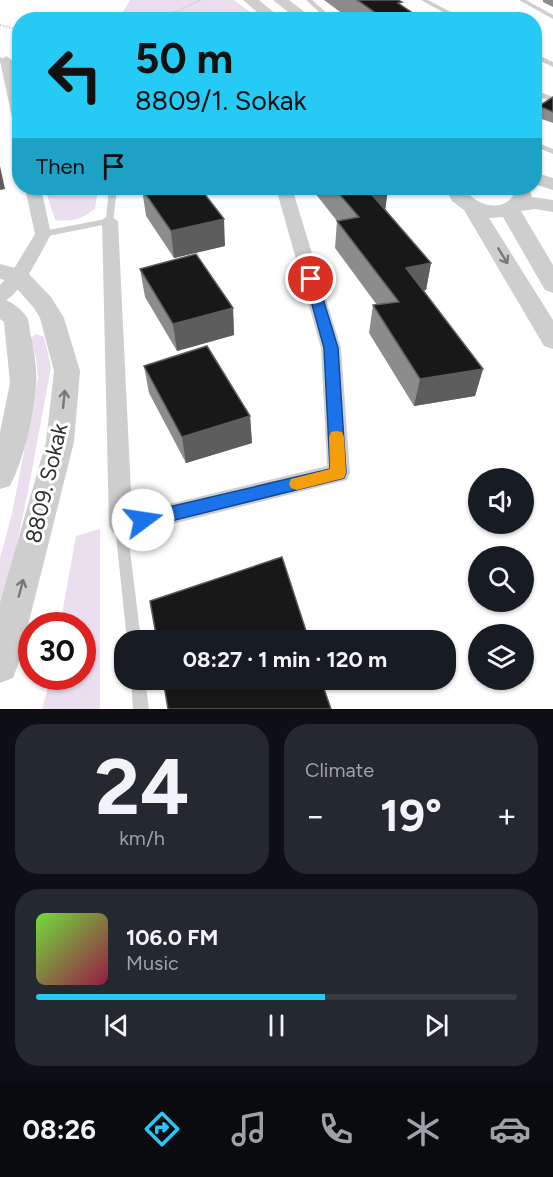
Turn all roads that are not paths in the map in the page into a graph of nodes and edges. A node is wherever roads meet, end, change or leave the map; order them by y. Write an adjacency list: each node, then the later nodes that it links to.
1 (250, 0): 6 (street)
2 (280, 0): 7 (street)
3 (309, 0): 8 (lane)
4 (424, 0): 9 (lane)
5 (522, 0): 10 (lane)
6 (266, 12)
7 (297, 12)
8 (323, 12)
9 (447, 12)
10 (553, 17)
11 (5, 59): 12 (street)
12 (12, 88)
13 (35, 195): 21 (street)
14 (112, 195): 20 (lane)
15 (286, 195): 28 (street)
16 (460, 195): 25 (street, one-way to 25)
17 (461, 195): 18 (street)
18 (515, 201): 19 (street); 23 (street)
19 (553, 206)
20 (110, 221): 21 (lane); 28 (street)
21 (43, 234): 22 (street, 8809. Sokak)
22 (6, 281): 30 (street, 8809. Sokak, one-way to 22)
23 (553, 285)
24 (0, 306): 26 (street, 8809. Sokak)
25 (553, 340)
26 (7, 433): 27 (street, 8809. Sokak)
27 (0, 477)
28 (121, 526): 29 (lane)
29 (133, 630)
30 (0, 665)
31 (139, 690): 32 (lane)
32 (141, 709)

